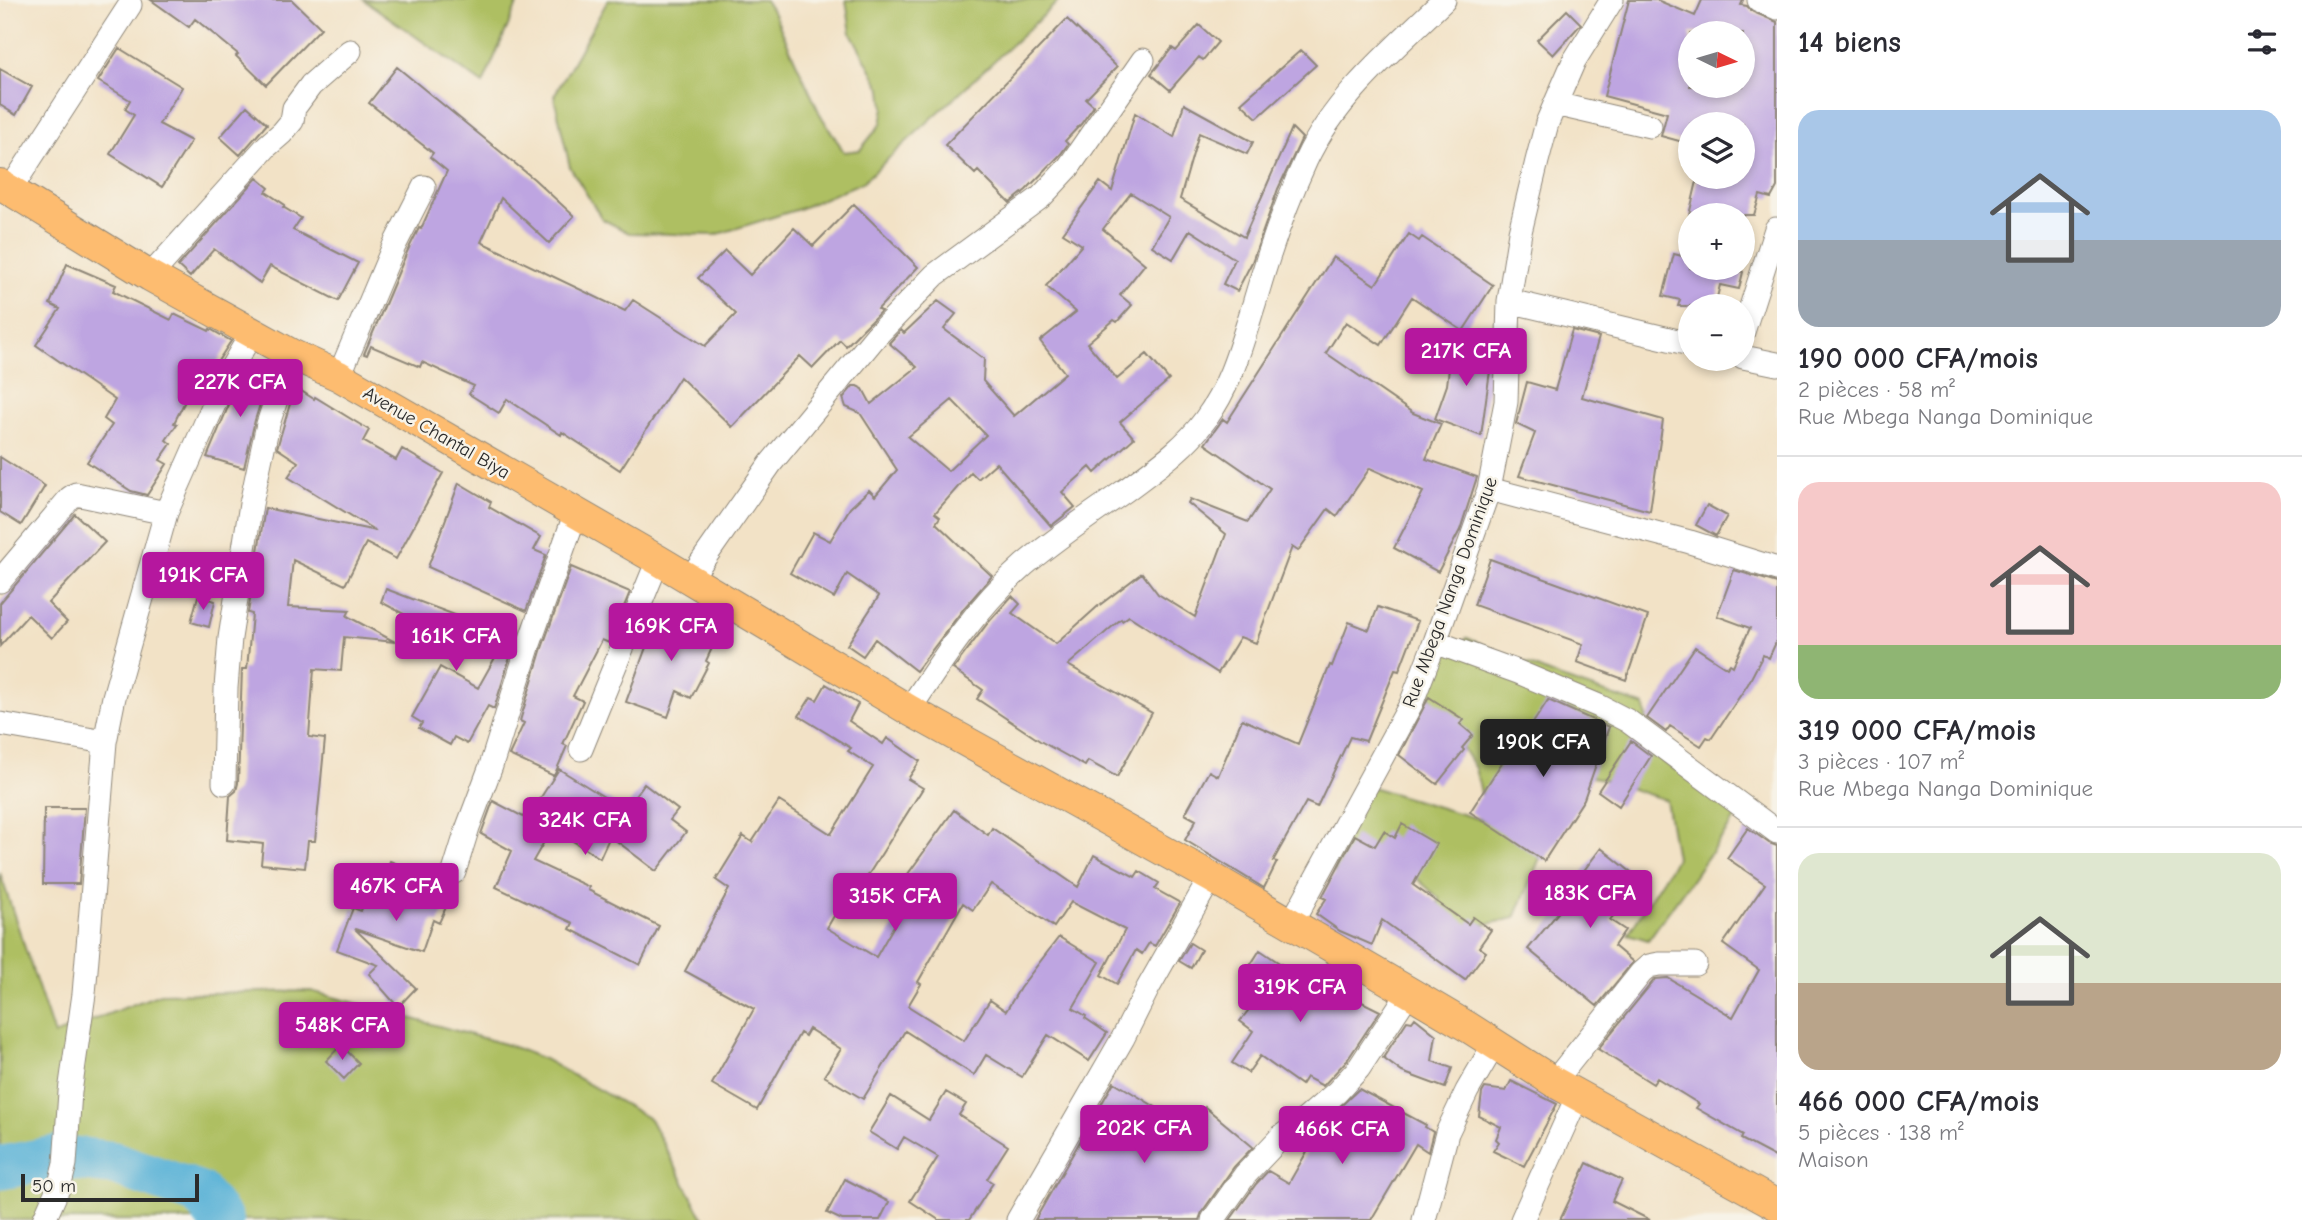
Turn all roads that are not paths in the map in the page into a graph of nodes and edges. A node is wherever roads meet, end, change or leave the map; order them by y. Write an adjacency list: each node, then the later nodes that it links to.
1 (1444, 0): 30 (street)
2 (1612, 0): 8 (street, Rue Mbega Nanga Dominique)
3 (1759, 0): 5 (street)
4 (130, 5): 10 (street)
5 (1777, 8)
6 (350, 51): 13 (street)
7 (1143, 60): 27 (street)
8 (1555, 104): 9 (street); 15 (street, Rue Mbega Nanga Dominique)
9 (1650, 126)
10 (5, 187): 13 (main road, Avenue Chantal Biya)
11 (424, 187): 21 (street)
12 (1776, 229): 14 (street)
13 (150, 276): 16 (main road, Avenue Chantal Biya)
14 (1755, 295)
15 (1509, 301): 17 (street); 22 (street, Rue Mbega Nanga Dominique)
16 (252, 333): 18 (main road, Avenue Chantal Biya); 24 (street)
17 (1678, 341)
18 (291, 354): 21 (main road, Avenue Chantal Biya); 34 (street)
19 (1755, 359): 20 (street)
20 (1777, 364)
21 (339, 376): 23 (main road, Avenue Chantal Biya)
22 (1489, 489): 26 (street); 29 (street, Rue Mbega Nanga Dominique)
23 (576, 512): 25 (main road, Avenue Chantal Biya); 36 (street)
24 (166, 513): 28 (street); 32 (street)
25 (658, 560): 27 (main road, Avenue Chantal Biya); 33 (street)
26 (1777, 569)
27 (689, 580): 30 (main road, Avenue Chantal Biya)
28 (0, 581)
29 (1435, 642): 35 (street); 38 (street, Rue Mbega Nanga Dominique)
30 (909, 710): 37 (main road, Avenue Chantal Biya)
31 (0, 724): 32 (street)
32 (104, 742): 44 (street)
33 (581, 749)
34 (224, 783)
35 (1777, 832)
36 (454, 872)
37 (1211, 877): 38 (main road, Avenue Chantal Biya); 45 (street)
38 (1291, 924): 40 (main road, Avenue Chantal Biya)
39 (1695, 964): 42 (street)
40 (1409, 992): 41 (main road, Avenue Chantal Biya); 46 (street)
41 (1495, 1043): 42 (main road, Avenue Chantal Biya); 47 (street)
42 (1566, 1089): 43 (main road, Avenue Chantal Biya); 48 (street)
43 (1777, 1205)
44 (44, 1220)
45 (1018, 1220)
46 (1213, 1220)
47 (1424, 1220)
48 (1522, 1220)

